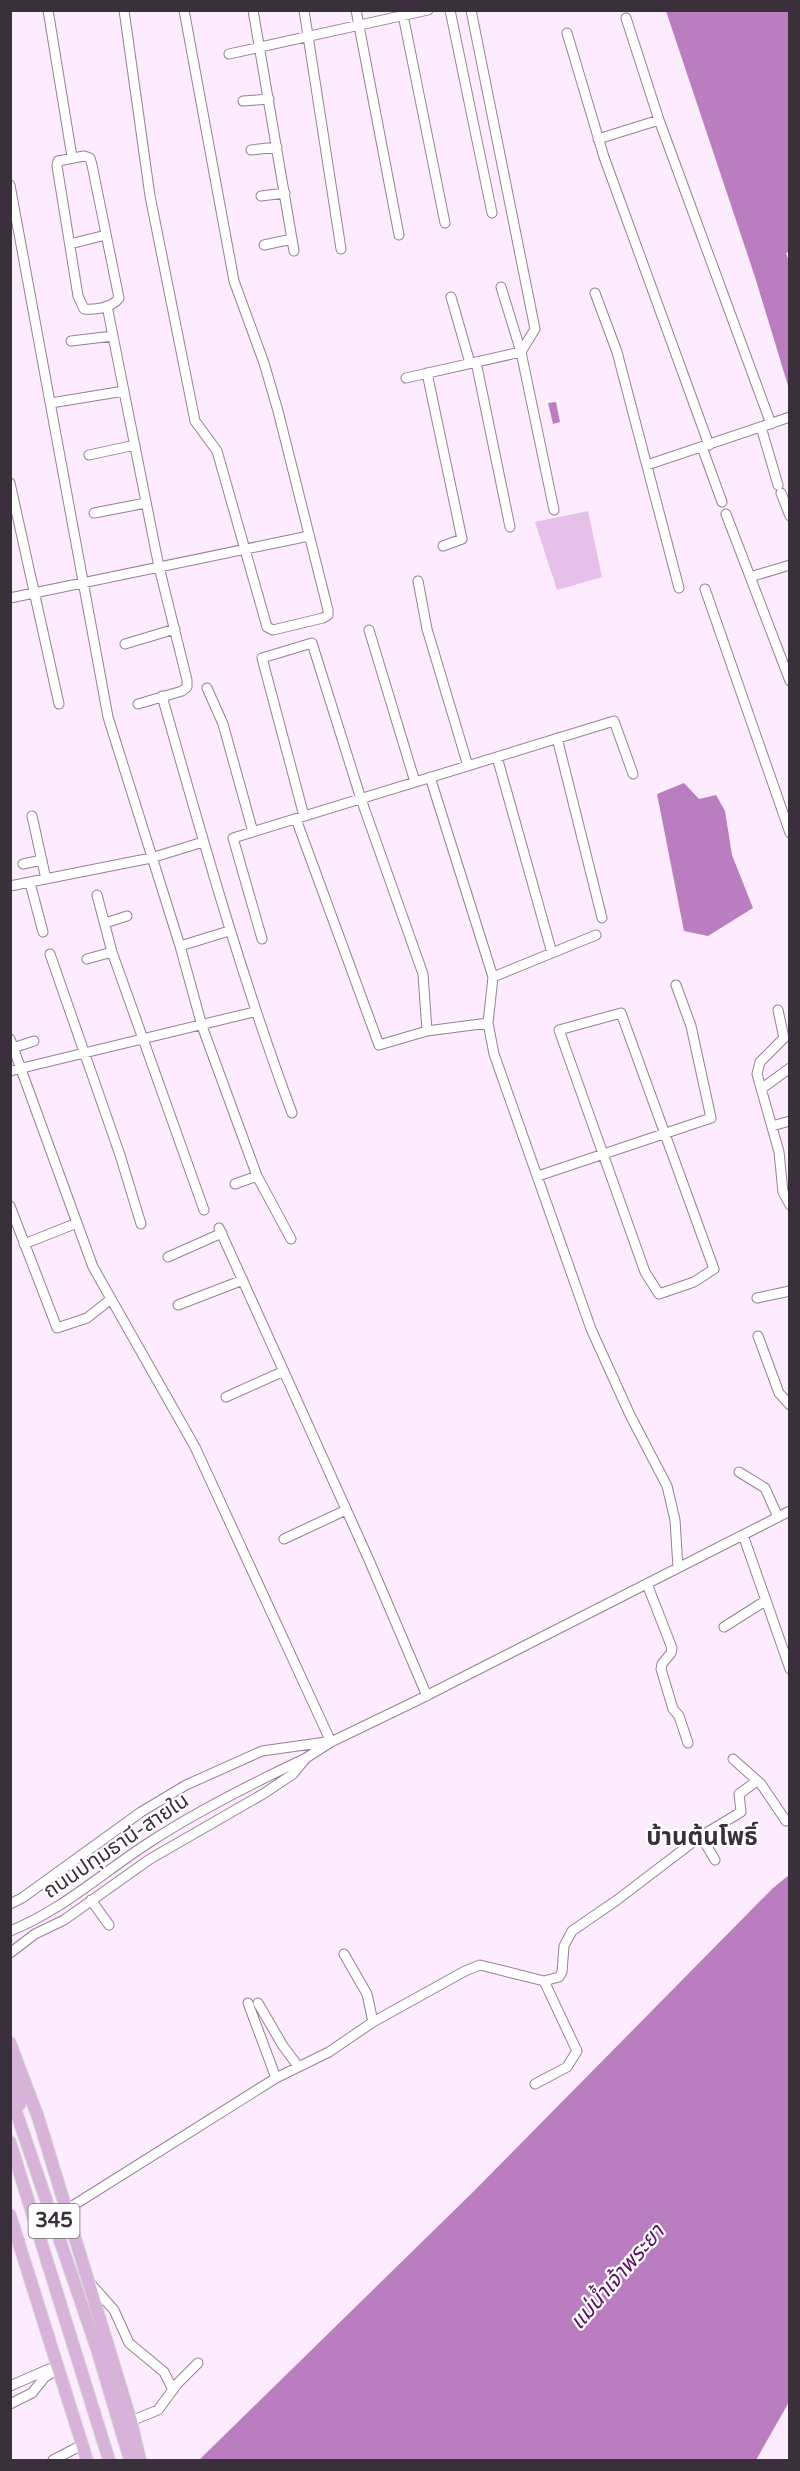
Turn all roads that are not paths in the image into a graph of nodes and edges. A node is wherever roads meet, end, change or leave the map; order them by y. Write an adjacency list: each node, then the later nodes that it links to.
1 (48, 10): 23 (street)
2 (124, 10): 65 (street)
3 (184, 10): 63 (street)
4 (253, 10): 15 (street)
5 (304, 10): 14 (street)
6 (356, 10): 12 (street)
7 (428, 10): 10 (street)
8 (450, 10): 27 (street)
9 (471, 10): 42 (street)
10 (403, 13): 12 (street); 28 (street)
11 (626, 18): 19 (street)
12 (358, 26): 14 (street); 30 (street)
13 (567, 33): 20 (street)
14 (310, 36): 15 (street); 34 (street)
15 (261, 47): 16 (street); 17 (street)
16 (230, 54)
17 (269, 99): 18 (street); 21 (street)
18 (243, 101)
19 (659, 120): 20 (street); 49 (street)
20 (598, 139): 52 (street)
21 (277, 147): 22 (street); 25 (street)
22 (251, 150)
23 (72, 157): 29 (street); 32 (street)
24 (10, 185): 47 (street)
25 (285, 193): 26 (street); 31 (street)
26 (261, 196)
27 (492, 213)
28 (445, 223)
29 (106, 235): 32 (street); 39 (street)
30 (399, 235)
31 (292, 239): 33 (street); 35 (street)
32 (70, 244): 39 (street)
33 (264, 245)
34 (341, 249)
35 (294, 251)
36 (501, 286): 42 (street)
37 (595, 293): 54 (street)
38 (451, 297): 43 (street)
39 (106, 306): 40 (street)
40 (113, 336): 41 (street); 46 (street)
41 (71, 341)
42 (521, 352): 43 (street); 58 (street)
43 (473, 363): 44 (street); 62 (street)
44 (427, 373): 45 (street); 64 (street)
45 (406, 378)
46 (124, 391): 47 (street); 51 (street)
47 (51, 403): 70 (street)
48 (789, 417): 49 (street)
49 (771, 424): 50 (street)
50 (761, 427): 52 (street); 61 (street)
51 (135, 445): 53 (street); 57 (street)
52 (705, 446): 54 (street); 56 (street)
53 (89, 455)
54 (647, 465): 71 (street)
55 (10, 483): 73 (street)
56 (722, 502)
57 (146, 503): 59 (street); 67 (street)
58 (554, 510)
59 (94, 513)
60 (726, 514): 68 (street)
61 (789, 516)
62 (510, 527)
63 (309, 536): 65 (street); 65 (street)
64 (443, 546)
65 (247, 549): 67 (street)
66 (789, 565): 68 (street)
67 (159, 567): 70 (street); 75 (street)
68 (750, 577): 78 (street)
69 (418, 581): 85 (street)
70 (82, 583): 73 (street); 95 (street)
71 (679, 588)
72 (705, 589): 92 (street)
73 (35, 593): 74 (street); 81 (street)
74 (10, 598)
75 (175, 629): 77 (street); 80 (street)
76 (369, 630): 88 (street)
77 (125, 644)
78 (789, 681)
79 (207, 687): 93 (street)
80 (162, 696): 82 (street); 94 (street)
81 (59, 704)
82 (138, 704)
83 (557, 738): 84 (street); 86 (street); 103 (street)
84 (497, 757): 85 (street); 111 (street)
85 (468, 766): 87 (street)
86 (633, 774)
87 (430, 777): 88 (street); 114 (street)
88 (415, 782): 89 (street)
89 (361, 799): 91 (street); 91 (street); 120 (street)
90 (32, 816): 96 (street)
91 (300, 817): 93 (street); 120 (street)
92 (788, 826)
93 (253, 832): 108 (street)
94 (203, 842): 95 (street); 105 (street)
95 (151, 858): 98 (street); 109 (street)
96 (42, 860): 97 (street); 98 (street)
97 (23, 864)
98 (46, 879): 99 (street)
99 (30, 883): 100 (street); 106 (street)
100 (10, 886)
101 (97, 895): 104 (street)
102 (127, 916): 104 (street)
103 (602, 918)
104 (105, 923): 110 (street)
105 (229, 931): 109 (street); 117 (street)
106 (44, 932)
107 (596, 935): 111 (street)
108 (262, 939)
109 (180, 946): 119 (street)
110 (112, 952): 113 (street); 121 (street)
111 (552, 953): 114 (street)
112 (50, 954): 124 (street)
113 (87, 959)
114 (493, 977): 118 (street)
115 (676, 985): 131 (street)
116 (778, 1010): 127 (street)
117 (254, 1012): 119 (street); 128 (street)
118 (488, 1023): 120 (street); 134 (street)
119 (202, 1026): 121 (street); 133 (street)
120 (428, 1031)
121 (143, 1040): 124 (street); 138 (street)
122 (34, 1041): 123 (street)
123 (12, 1043): 126 (street)
124 (85, 1051): 126 (street); 140 (street)
125 (789, 1068): 127 (street)
126 (16, 1070): 139 (street)
127 (761, 1089): 130 (street)
128 (292, 1113)
129 (789, 1121): 130 (street)
130 (772, 1126): 136 (street)
131 (664, 1134): 132 (street); 132 (street); 132 (street)
132 (604, 1154): 134 (street)
133 (257, 1176): 135 (street); 141 (street)
134 (537, 1176): 159 (street)
135 (234, 1185)
136 (789, 1205)
137 (10, 1206): 142 (street)
138 (204, 1210)
139 (77, 1223): 142 (street); 147 (street)
140 (141, 1224)
141 (291, 1239)
142 (24, 1244): 147 (street)
143 (168, 1257): 144 (street)
144 (243, 1280): 148 (street); 150 (street)
145 (789, 1291): 146 (street)
146 (757, 1298)
147 (111, 1299): 165 (street)
148 (178, 1305)
149 (758, 1336): 152 (street)
150 (284, 1371): 151 (street); 154 (street)
151 (226, 1397)
152 (789, 1405)
153 (739, 1472): 156 (street)
154 (346, 1510): 158 (street); 164 (street)
155 (789, 1511): 156 (street)
156 (778, 1517): 157 (street)
157 (743, 1535): 159 (street); 161 (street)
158 (284, 1539)
159 (678, 1568): 160 (street)
160 (647, 1584): 164 (street); 166 (street)
161 (765, 1601): 162 (street); 163 (street)
162 (724, 1627)
163 (789, 1669)
164 (427, 1696): 165 (street)
165 (331, 1742): 167 (street); 174 (street)
166 (688, 1743)
167 (306, 1758): 173 (street); 176 (street, ถนนปทุมธานี-สายใน)
168 (733, 1759): 169 (street)
169 (757, 1781): 170 (street); 171 (street)
170 (786, 1821)
171 (701, 1836): 172 (street); 179 (street)
172 (715, 1860)
173 (91, 1900): 175 (street); 177 (street)
174 (10, 1904)
175 (109, 1925)
176 (10, 1931)
177 (10, 1953)
178 (344, 1954): 182 (street)
179 (544, 1981): 182 (street); 187 (street)
180 (248, 2003): 186 (street)
181 (258, 2003): 185 (street)
182 (373, 2022): 185 (street)
183 (10, 2043): 191 (main road)
184 (10, 2055): 189 (main road)
185 (298, 2066): 186 (street)
186 (276, 2078): 191 (street)
187 (535, 2084)
188 (10, 2094): 189 (main road, 345)
189 (25, 2135): 204 (main road, 345)
190 (10, 2142): 203 (main road, 345)
191 (66, 2210): 193 (main road)
192 (10, 2215): 195 (main road)
193 (87, 2278): 197 (street); 199 (main road)
194 (198, 2363): 197 (street)
195 (58, 2367): 196 (street); 198 (street); 200 (main road)
196 (10, 2386)
197 (173, 2390): 199 (street)
198 (10, 2404)
199 (131, 2421): 205 (main road)
200 (82, 2445): 201 (street); 202 (main road)
201 (53, 2460)
202 (87, 2460)
203 (109, 2460)
204 (130, 2460)
205 (140, 2460)

